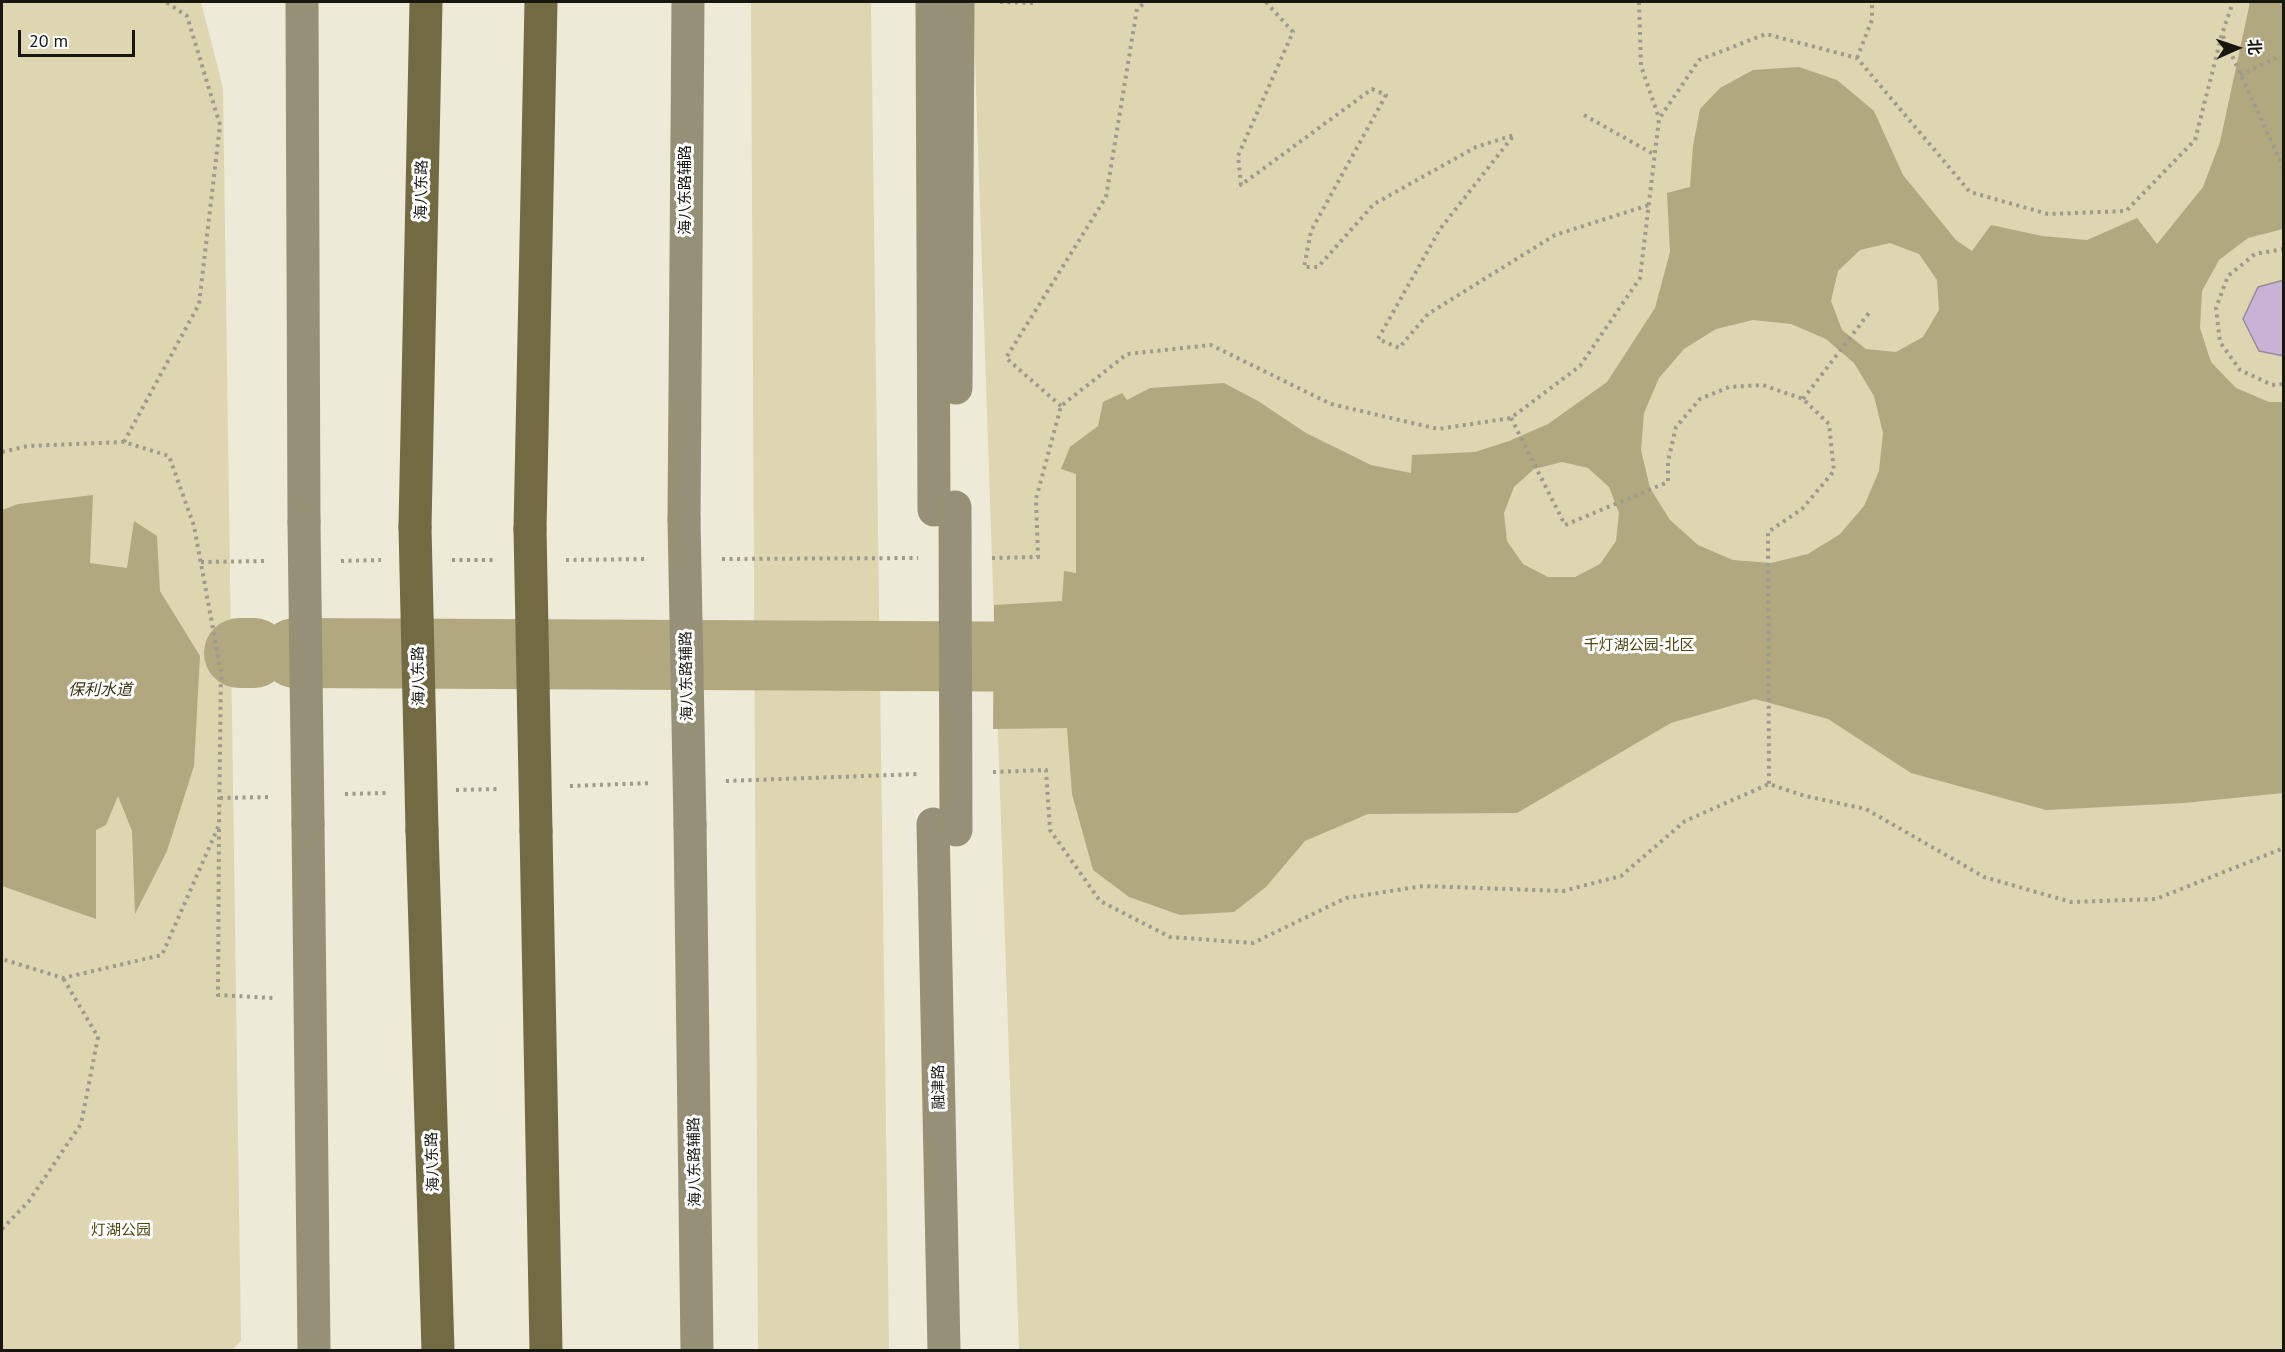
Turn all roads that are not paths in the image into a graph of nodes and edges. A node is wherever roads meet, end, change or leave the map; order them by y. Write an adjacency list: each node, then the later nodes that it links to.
1 (302, 2): 10 (main road, bridge)
2 (426, 2): 9 (highway, 海八东路, bridge)
3 (541, 2): 15 (highway, bridge)
4 (688, 2): 16 (main road, 海八东路辅路, bridge)
5 (932, 2): 7 (main road)
6 (958, 2): 7 (main road)
7 (945, 509): 8 (main road)
8 (945, 827): 17 (main road, 融津路); 18 (main road, 融津路)
9 (436, 1274): 13 (main road); 14 (highway, 海八东路)
10 (314, 1312): 11 (main road); 12 (main road)
11 (299, 1350)
12 (314, 1350)
13 (427, 1350)
14 (438, 1350)
15 (546, 1350)
16 (697, 1350)
17 (944, 1350)
18 (961, 1350)

